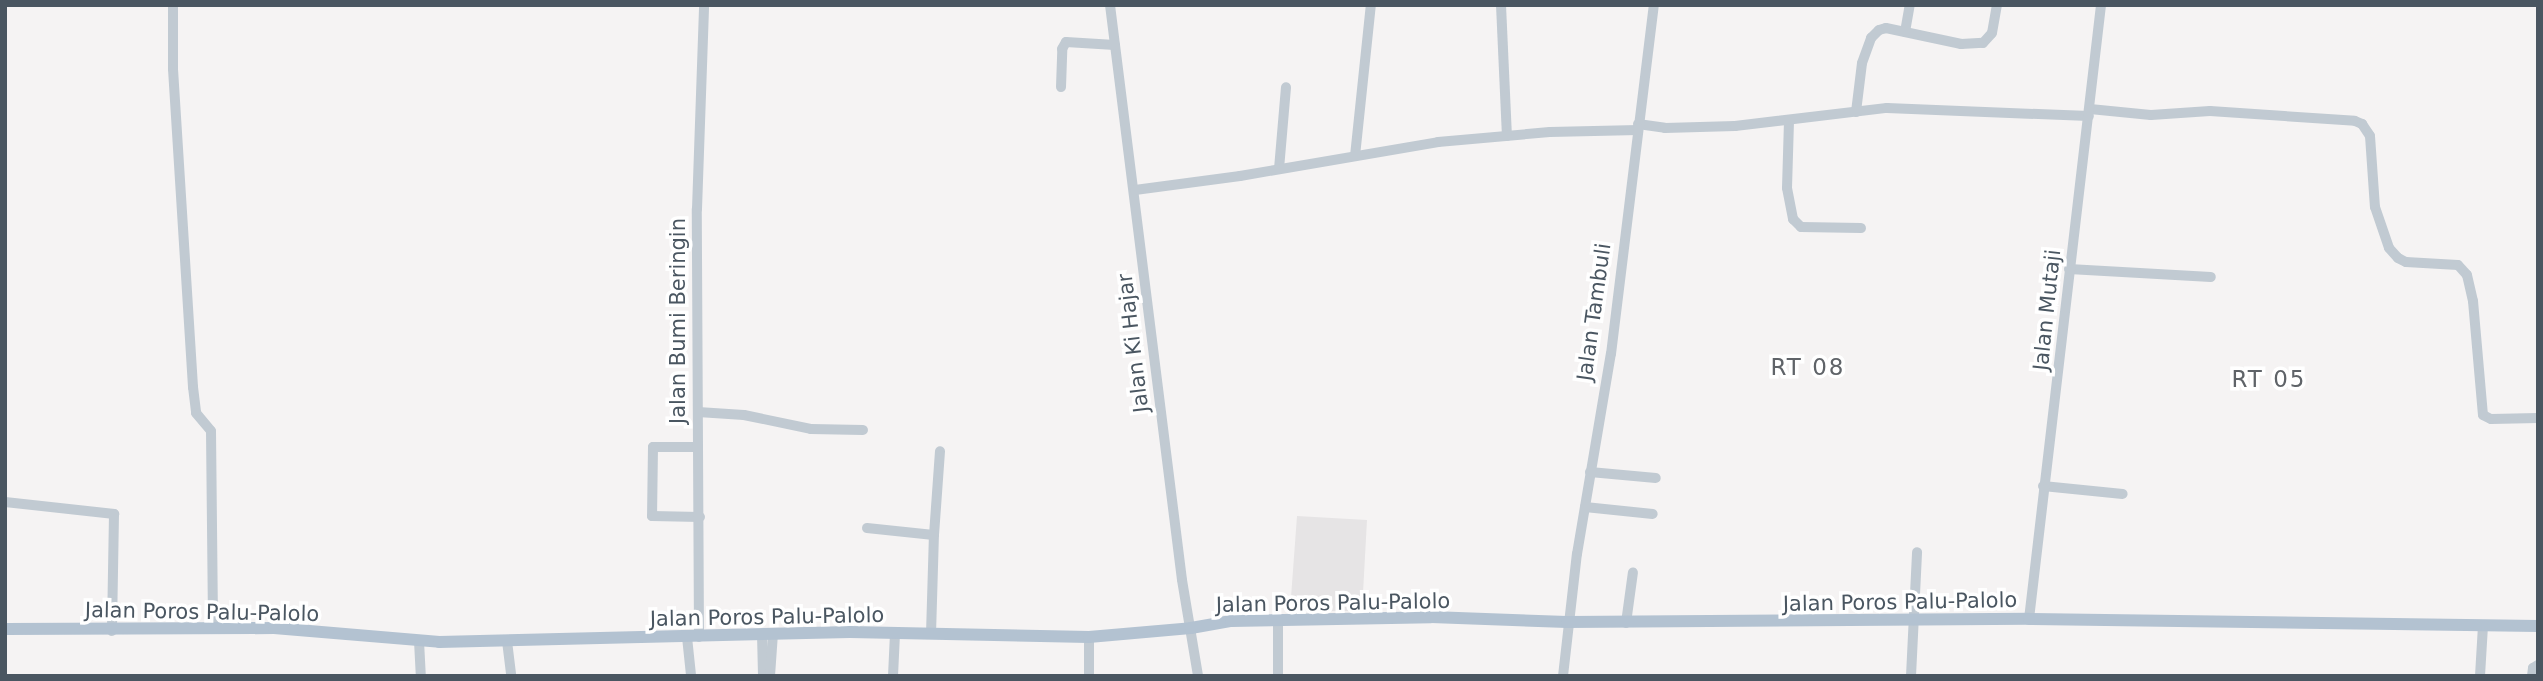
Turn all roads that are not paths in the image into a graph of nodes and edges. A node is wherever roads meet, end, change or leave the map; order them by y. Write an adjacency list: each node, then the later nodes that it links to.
1 (173, 5): 51 (street)
2 (704, 5): 25 (street, Jalan Bumi Beringin)
3 (1110, 5): 11 (street, Jalan Ki Hajar)
4 (1371, 5): 19 (street)
5 (1501, 5): 18 (street)
6 (1654, 5): 17 (street, Jalan Tambuli)
7 (1910, 5): 10 (street)
8 (1997, 5): 10 (street)
9 (2101, 5): 15 (street, Jalan Mutaji)
10 (1905, 32): 14 (street)
11 (1115, 45): 12 (street); 21 (street, Jalan Ki Hajar)
12 (1061, 87)
13 (1286, 87): 20 (street)
14 (1856, 111): 15 (street); 16 (street)
15 (2089, 112): 23 (street, Jalan Mutaji); 26 (street)
16 (1788, 121): 17 (street); 22 (street)
17 (1638, 127): 18 (street); 30 (street, Jalan Tambuli)
18 (1507, 136): 19 (street)
19 (1354, 156): 20 (street)
20 (1279, 169): 21 (street)
21 (1135, 190): 49 (street, Jalan Ki Hajar)
22 (1861, 228)
23 (2069, 269): 24 (street); 32 (street, Jalan Mutaji)
24 (2211, 277)
25 (698, 412): 27 (street); 28 (street, Jalan Bumi Beringin)
26 (2538, 418)
27 (863, 430)
28 (698, 447): 37 (street, Jalan Bumi Beringin); 37 (street)
29 (940, 450): 39 (street)
30 (1590, 472): 31 (street); 35 (street, Jalan Tambuli)
31 (1657, 478)
32 (2043, 486): 33 (street); 42 (street, Jalan Mutaji)
33 (2123, 494)
34 (5, 502): 52 (street)
35 (1585, 507): 36 (street); 45 (street, Jalan Tambuli)
36 (1653, 514)
37 (700, 517): 57 (street, Jalan Bumi Beringin)
38 (867, 528): 39 (street)
39 (934, 535): 55 (street)
40 (1917, 552): 44 (street)
41 (1633, 572): 46 (street)
42 (2029, 619): 44 (main road, Jalan Poros Palu-Palolo); 47 (main road, Jalan Poros Palu-Palolo)
43 (1278, 620): 45 (main road, Jalan Poros Palu-Palolo); 49 (main road, Jalan Poros Palu-Palolo); 69 (street)
44 (1916, 621): 46 (main road, Jalan Poros Palu-Palolo); 71 (street)
45 (1567, 622): 46 (main road, Jalan Poros Palu-Palolo); 70 (street, Jalan Tambuli)
46 (1626, 622)
47 (2483, 625): 48 (main road, Jalan Poros Palu-Palolo); 72 (street)
48 (2538, 626)
49 (1191, 628): 56 (main road, Jalan Poros Palu-Palolo); 68 (street, Jalan Ki Hajar)
50 (5, 629): 52 (main road, Jalan Poros Palu-Palolo)
51 (213, 629): 52 (main road, Jalan Poros Palu-Palolo); 58 (main road, Jalan Poros Palu-Palolo)
52 (112, 631)
53 (768, 634): 54 (main road, Jalan Poros Palu-Palolo); 57 (main road, Jalan Poros Palu-Palolo); 64 (street); 65 (street)
54 (895, 634): 55 (main road, Jalan Poros Palu-Palolo); 66 (street)
55 (932, 634): 56 (main road, Jalan Poros Palu-Palolo)
56 (1089, 636): 67 (street)
57 (693, 637): 59 (main road, Jalan Poros Palu-Palolo); 63 (street, Jalan Bumi Beringin)
58 (419, 641): 59 (main road, Jalan Poros Palu-Palolo); 61 (street)
59 (507, 641): 62 (street)
60 (2538, 665): 73 (street)
61 (421, 676)
62 (511, 676)
63 (691, 676)
64 (763, 676)
65 (771, 676)
66 (894, 676)
67 (1089, 676)
68 (1198, 676)
69 (1278, 676)
70 (1563, 676)
71 (1911, 676)
72 (2480, 676)
73 (2532, 676)

